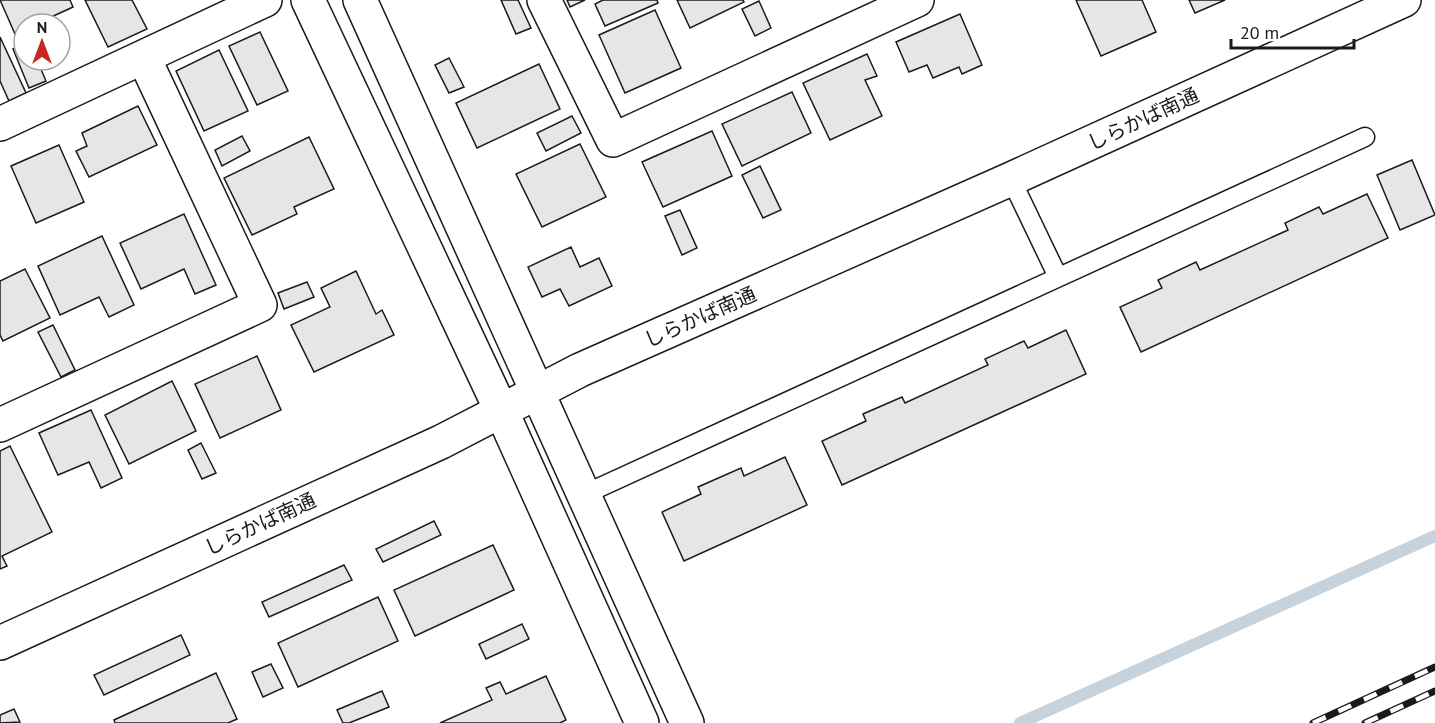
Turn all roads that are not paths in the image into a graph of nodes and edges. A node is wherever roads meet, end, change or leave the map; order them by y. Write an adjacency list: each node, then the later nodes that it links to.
1 (265, 0): 7 (street)
2 (308, 0): 13 (street)
3 (360, 0): 12 (street)
4 (544, 0): 5 (street)
5 (917, 0)
6 (1404, 0): 10 (street, しらかば南通)
7 (144, 58): 8 (street); 14 (street)
8 (0, 124)
9 (1365, 137): 11 (lane)
10 (1011, 179): 11 (lane); 12 (street, しらかば南通)
11 (1058, 277): 15 (lane)
12 (536, 392): 13 (street, しらかば南通); 15 (street)
13 (501, 410): 16 (street, しらかば南通); 17 (street)
14 (0, 425)
15 (583, 495): 18 (street)
16 (0, 643)
17 (642, 723)
18 (687, 723)

